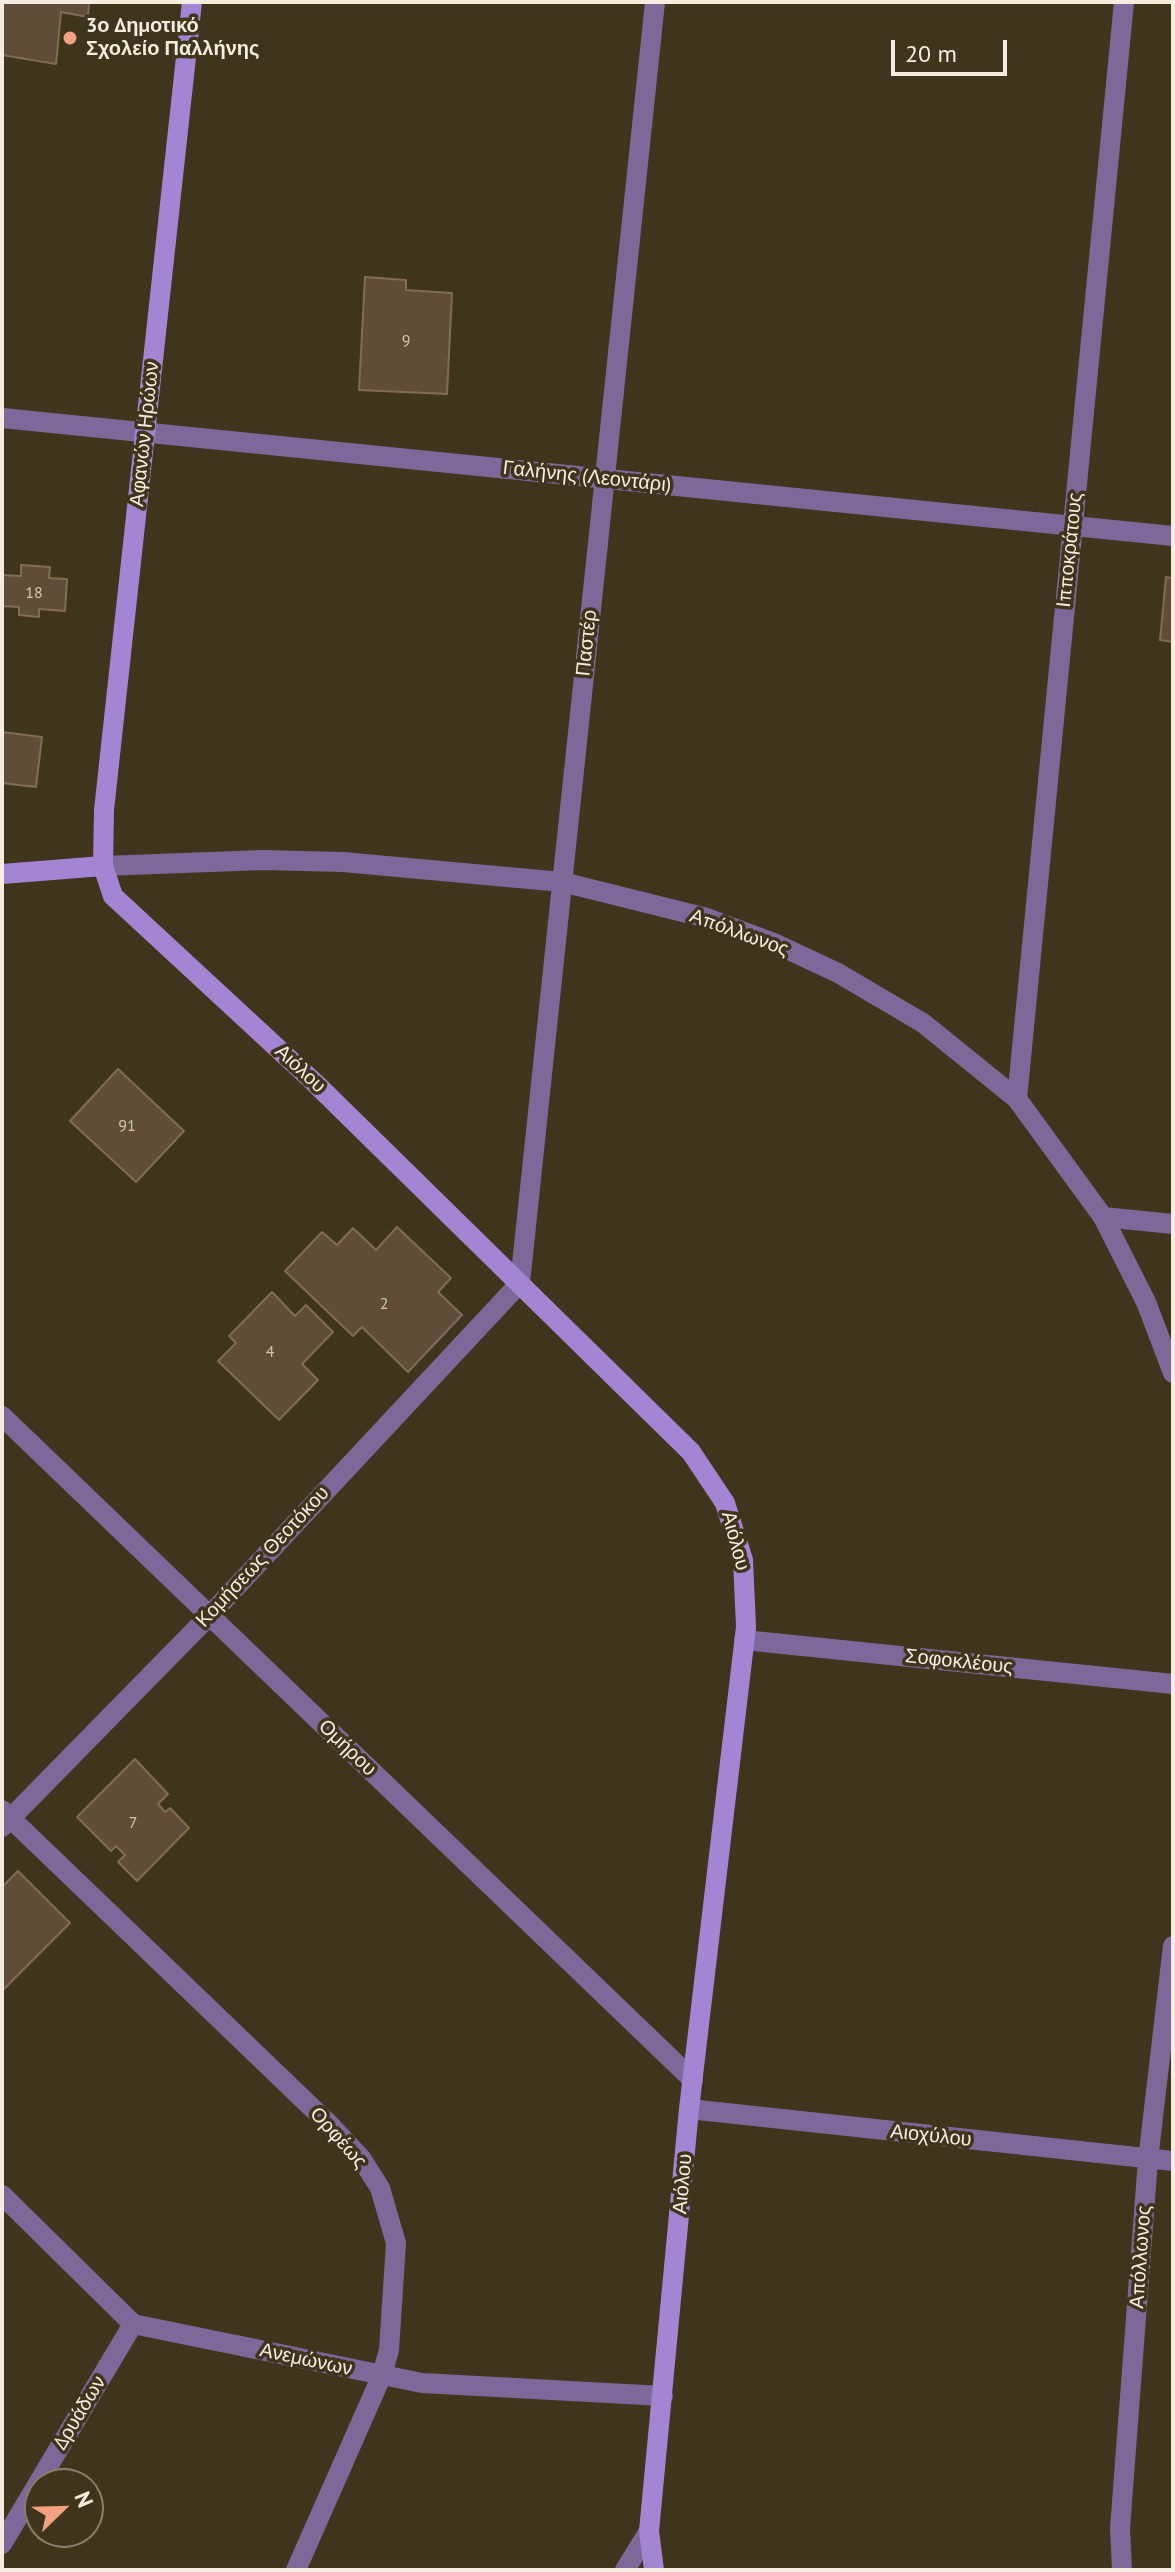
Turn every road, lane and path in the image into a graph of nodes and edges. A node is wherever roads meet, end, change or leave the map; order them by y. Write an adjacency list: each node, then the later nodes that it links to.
1 (192, 2): 5 (street, Αφανών Ηρώων)
2 (655, 2): 6 (street, Παστέρ)
3 (1124, 2): 7 (street, Ιπποκράτους)
4 (2, 418): 5 (street, Γαλήνης (Λεοντάρι))
5 (144, 431): 6 (street, Γαλήνης (Λεοντάρι)); 9 (street, Αφανών Ηρώων)
6 (604, 480): 7 (street, Γαλήνης (Λεοντάρι)); 11 (street, Παστέρ)
7 (1073, 525): 8 (street, Γαλήνης (Λεοντάρι)); 12 (street, Ιπποκράτους)
8 (1173, 536)
9 (103, 866): 10 (street); 11 (street, Απόλλωνος); 15 (street, Αιόλου)
10 (2, 874)
11 (562, 882): 12 (street, Απόλλωνος); 15 (street, Παστέρ)
12 (1017, 1099): 13 (street, Απόλλωνος)
13 (1103, 1217): 14 (street); 16 (street, Απόλλωνος)
14 (1173, 1224)
15 (520, 1283): 18 (street, Κομήσεως Θεοτόκου); 19 (street, Αιόλου)
16 (1173, 1373)
17 (2, 1416): 18 (street, Ομήρου)
18 (209, 1616): 21 (street, Κομήσεως Θεοτόκου); 23 (street, Ομήρου)
19 (744, 1640): 20 (street, Σοφοκλέους); 23 (street, Αιόλου)
20 (1173, 1684)
21 (5, 1818): 29 (street, Ορφέως)
22 (1173, 1946): 25 (street, Απόλλωνος)
23 (693, 2080): 24 (street, Αιόλου)
24 (689, 2109): 25 (street, Αιοχύλου); 30 (street, Αιόλου)
25 (1148, 2160): 26 (street, Αιοχύλου); 36 (street, Απόλλωνος)
26 (1173, 2161)
27 (4, 2200): 28 (street)
28 (133, 2324): 29 (street, Ανεμώνων); 32 (street, Δρυάδων)
29 (382, 2375): 30 (street, Ανεμώνων); 33 (street, Ορφέως)
30 (663, 2396): 31 (street, Αιόλου)
31 (649, 2531): 34 (street); 35 (street, Αιόλου)
32 (2, 2544)
33 (296, 2570)
34 (625, 2570)
35 (654, 2570)
36 (1122, 2570)

